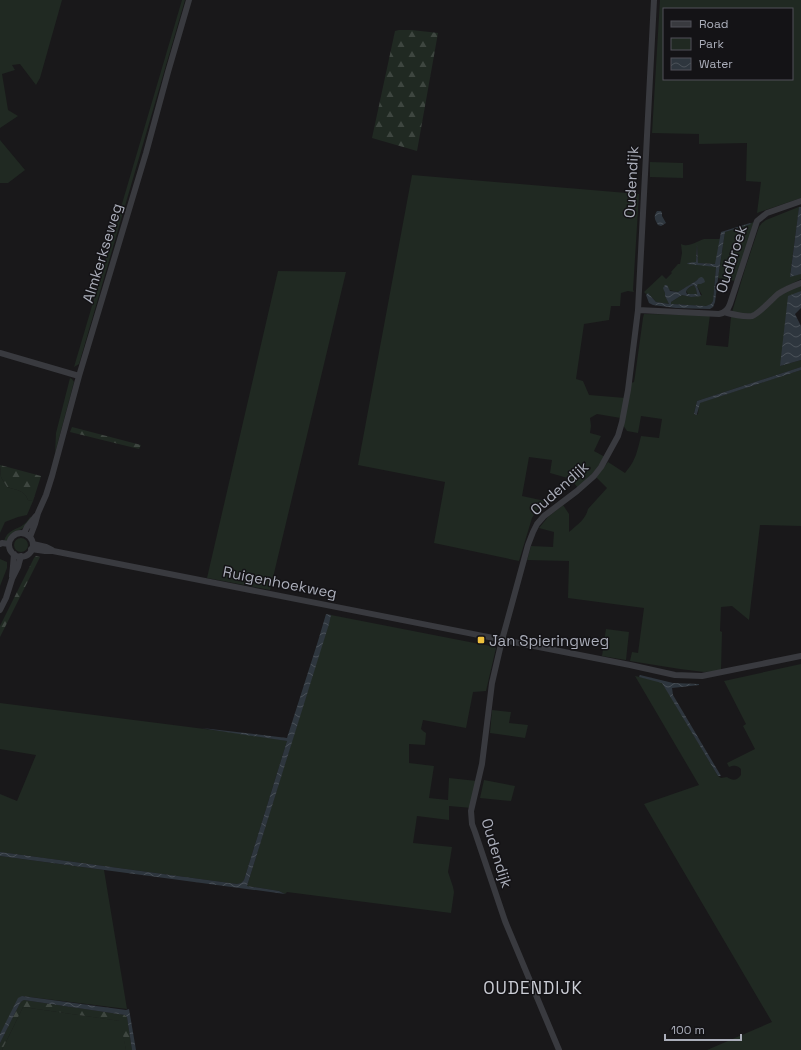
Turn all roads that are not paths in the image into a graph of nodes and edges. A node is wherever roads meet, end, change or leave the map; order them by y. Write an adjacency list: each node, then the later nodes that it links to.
1 (189, 0): 8 (street, Almkerkseweg)
2 (654, 0): 5 (street, Oudendijk)
3 (801, 201): 6 (street, Oudbroek)
4 (801, 283): 6 (street)
5 (638, 310): 6 (street, Oudbroek); 17 (street, Oudendijk)
6 (724, 312)
7 (0, 353): 8 (street)
8 (79, 376): 9 (street, Almkerkseweg)
9 (27, 535): 11 (street); 12 (street)
10 (0, 544): 11 (street)
11 (9, 544): 13 (street)
12 (32, 547): 14 (street); 17 (street, Ruigenhoekweg)
13 (14, 554): 14 (street); 15 (street)
14 (21, 556): 15 (street)
15 (12, 579): 16 (street)
16 (0, 610)
17 (502, 640): 18 (street); 19 (street, Oudendijk)
18 (801, 656)
19 (559, 1050)

